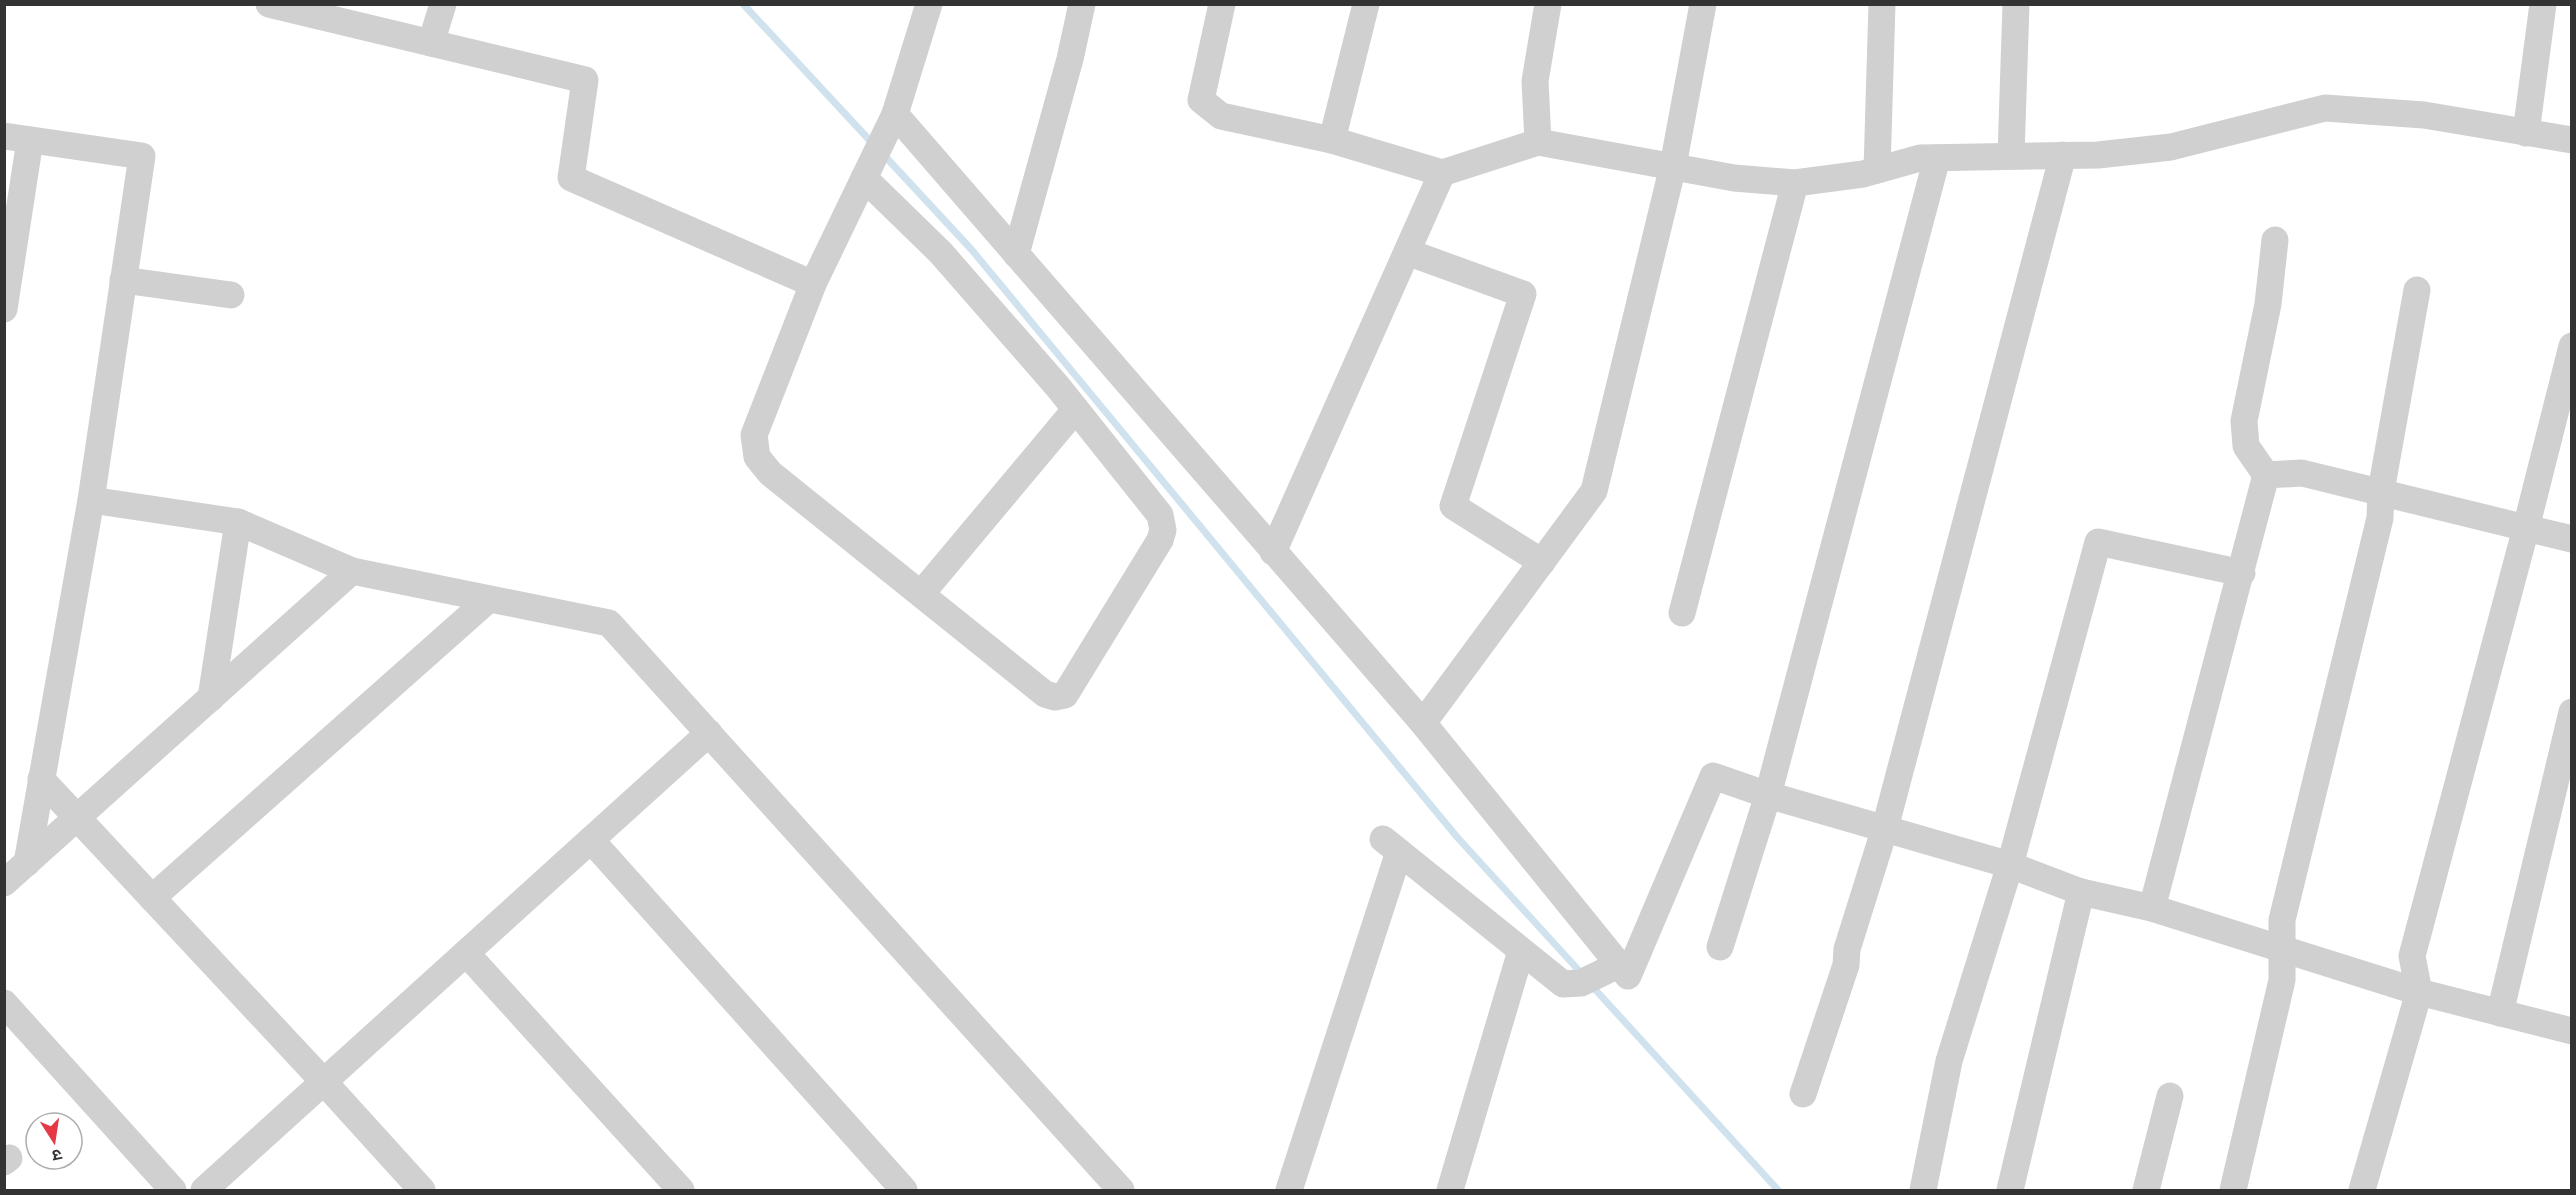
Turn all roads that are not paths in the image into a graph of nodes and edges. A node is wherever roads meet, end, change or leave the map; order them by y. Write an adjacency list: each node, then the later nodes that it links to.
1 (269, 4): 12 (street)
2 (442, 4): 12 (street)
3 (929, 4): 13 (street)
4 (1082, 4): 29 (street)
5 (1222, 4): 16 (street)
6 (1366, 4): 16 (street)
7 (1548, 4): 18 (street)
8 (1703, 4): 22 (street)
9 (1882, 4): 23 (street)
10 (2016, 4): 20 (street)
11 (2543, 4): 14 (street)
12 (431, 43): 31 (street)
13 (890, 125): 24 (street); 29 (street)
14 (2526, 133): 17 (street); 19 (street)
15 (17, 138): 30 (street); 34 (street)
16 (1332, 140): 25 (street)
17 (2571, 140)
18 (1538, 142): 22 (street); 25 (street)
19 (2063, 155): 20 (street); 57 (street)
20 (2011, 156): 21 (street)
21 (1937, 158): 23 (street); 55 (street)
22 (1673, 166): 26 (street); 44 (street)
23 (1876, 170): 26 (street)
24 (868, 171): 31 (street); 36 (street)
25 (1442, 172): 28 (street)
26 (1795, 183): 49 (street)
27 (2275, 240): 37 (street)
28 (1407, 252): 43 (street); 44 (street)
29 (1016, 254): 43 (street)
30 (123, 280): 33 (street); 39 (street)
31 (813, 284): 47 (street)
32 (2417, 290): 38 (street)
33 (231, 296)
34 (4, 309)
35 (2571, 346): 41 (street)
36 (1075, 410): 47 (street); 47 (street)
37 (2266, 475): 38 (street); 46 (street)
38 (2381, 490): 41 (street); 66 (street)
39 (91, 500): 40 (street); 54 (street)
40 (238, 522): 45 (street); 50 (street)
41 (2526, 528): 42 (street); 70 (street)
42 (2571, 539)
43 (1273, 552): 52 (street)
44 (1542, 562): 52 (street)
45 (352, 571): 48 (street); 50 (street)
46 (2242, 573): 60 (street); 64 (street)
47 (921, 594)
48 (489, 598): 53 (street); 63 (street)
49 (1682, 613)
50 (211, 698): 56 (street)
51 (2571, 712): 72 (street)
52 (1423, 723): 69 (street)
53 (709, 733): 58 (street); 77 (street)
54 (41, 779): 56 (street); 59 (street)
55 (1768, 795): 57 (street); 65 (street); 69 (street)
56 (77, 818): 59 (street); 63 (street)
57 (1885, 828): 60 (street); 75 (street)
58 (591, 840): 68 (street); 82 (street)
59 (27, 863): 61 (street)
60 (2010, 866): 62 (street); 85 (street)
61 (4, 883)
62 (2081, 892): 64 (street); 86 (street)
63 (152, 898): 74 (street)
64 (2152, 908): 66 (street)
65 (1720, 947)
66 (2281, 949): 70 (street); 88 (street)
67 (1521, 951): 69 (street); 83 (street); 84 (street)
68 (466, 953): 74 (street); 81 (street)
69 (1618, 965)
70 (2419, 992): 72 (street); 89 (street)
71 (4, 1003): 78 (street)
72 (2500, 1013): 73 (street)
73 (2571, 1031)
74 (324, 1082): 79 (street); 80 (street)
75 (1803, 1094)
76 (2170, 1096): 87 (street)
77 (1110, 1187)
78 (173, 1191)
79 (204, 1191)
80 (422, 1191)
81 (681, 1191)
82 (904, 1191)
83 (1289, 1191)
84 (1450, 1191)
85 (1923, 1191)
86 (2010, 1191)
87 (2146, 1191)
88 (2234, 1191)
89 (2362, 1191)

